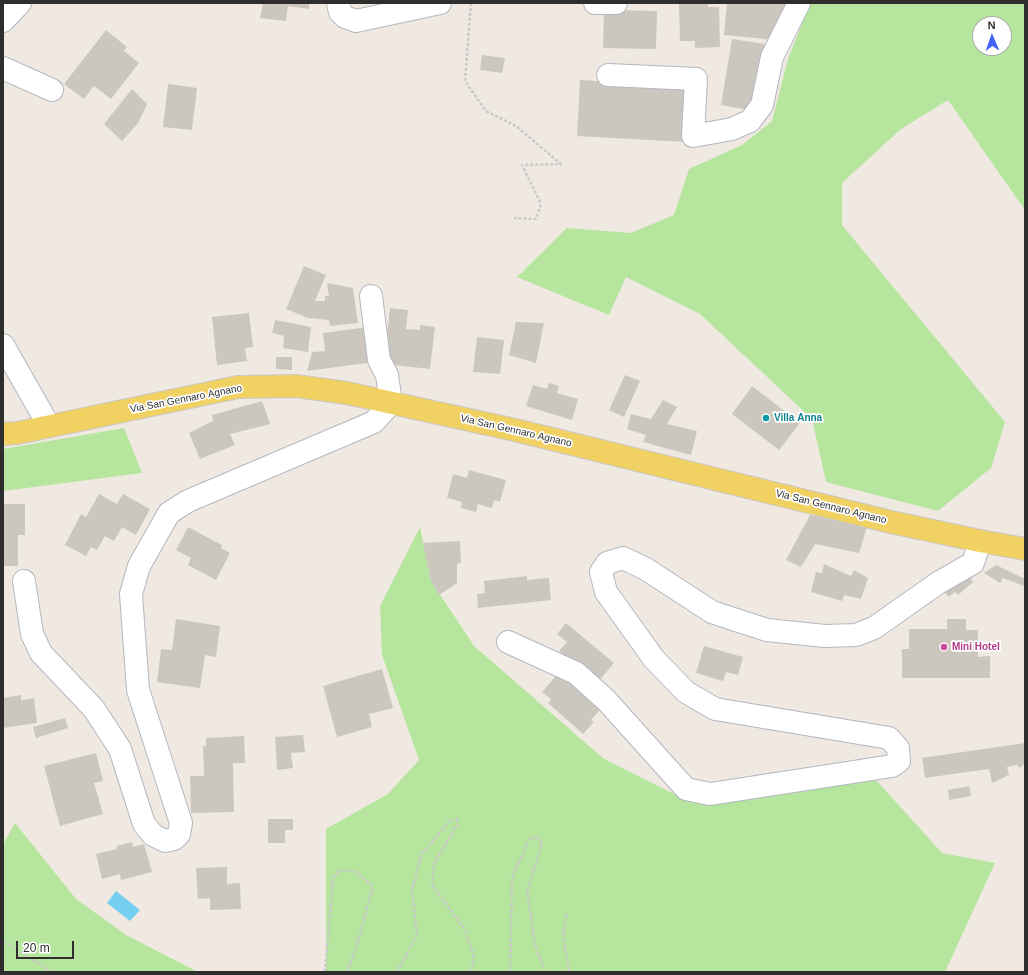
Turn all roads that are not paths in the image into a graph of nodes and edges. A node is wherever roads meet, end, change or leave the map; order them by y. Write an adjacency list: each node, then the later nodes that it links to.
1 (20, 3): 7 (street)
2 (338, 3): 3 (street)
3 (440, 3)
4 (594, 3): 5 (street)
5 (616, 3)
6 (799, 3): 9 (street)
7 (3, 21)
8 (3, 68): 10 (street)
9 (608, 75)
10 (52, 90)
11 (371, 296): 13 (street)
12 (3, 345): 14 (street)
13 (391, 403): 14 (main road, Via San Gennaro Agnano); 16 (main road, Via San Gennaro Agnano); 18 (street)
14 (49, 426): 15 (main road, Via San Gennaro Agnano)
15 (3, 434)
16 (980, 541): 17 (main road, Via San Gennaro Agnano); 19 (street)
17 (1025, 549)
18 (24, 581)
19 (508, 642)

